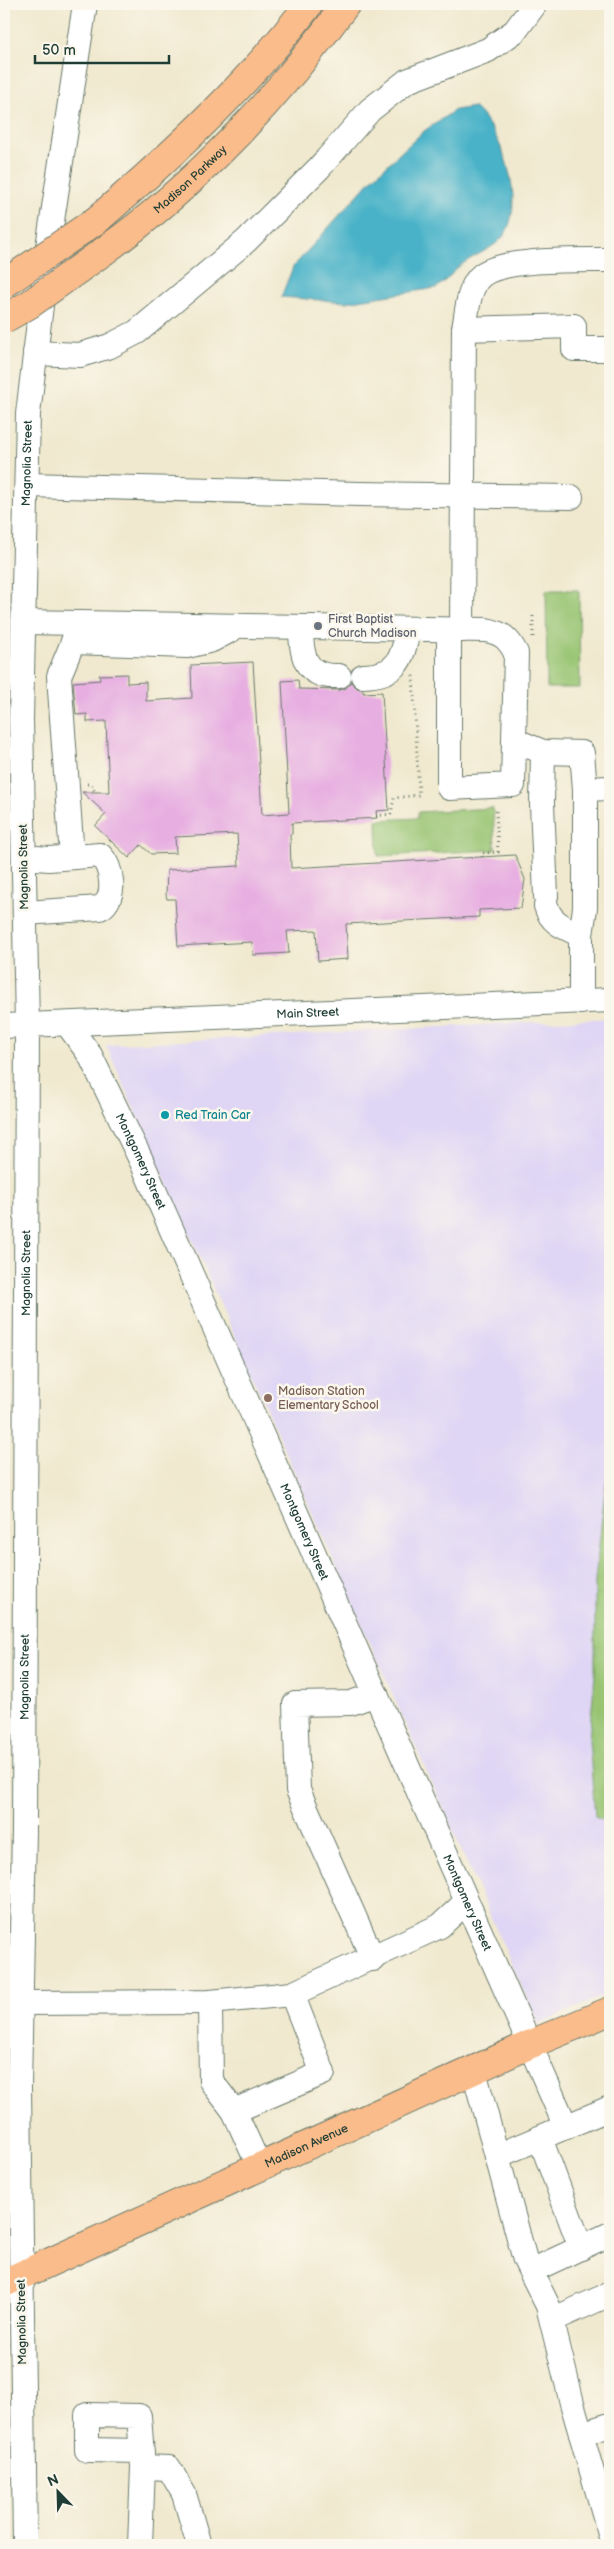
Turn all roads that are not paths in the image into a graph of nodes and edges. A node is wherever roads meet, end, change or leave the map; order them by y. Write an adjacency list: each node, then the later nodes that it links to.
1 (85, 4): 12 (street, Magnolia Street)
2 (309, 4): 8 (main road, bridge)
3 (346, 4): 9 (main road, Madison Parkway, bridge)
4 (535, 4): 12 (street)
5 (610, 248): 6 (street)
6 (582, 260): 7 (street); 10 (street)
7 (610, 260)
8 (4, 284)
9 (4, 319)
10 (464, 329): 11 (street); 14 (street)
11 (610, 348)
12 (35, 353): 13 (street, Magnolia Street)
13 (27, 485): 14 (street); 16 (street, Magnolia Street)
14 (462, 494): 15 (street); 19 (street)
15 (572, 497)
16 (24, 622): 20 (street); 27 (street, Magnolia Street)
17 (301, 628): 18 (street); 20 (street); 21 (street)
18 (408, 630): 19 (street); 22 (street)
19 (455, 630): 23 (street); 23 (street)
20 (76, 633): 28 (street)
21 (339, 676)
22 (363, 676)
23 (514, 740): 24 (street)
24 (543, 752): 26 (street); 30 (street)
25 (610, 788): 26 (street)
26 (585, 789): 30 (street)
27 (24, 857): 28 (street); 29 (street, Magnolia Street)
28 (72, 857): 29 (street)
29 (25, 913): 34 (street, Magnolia Street)
30 (581, 935): 32 (street)
31 (610, 1000): 32 (street, Main Street)
32 (581, 1002): 33 (street, Main Street)
33 (68, 1025): 34 (street, Main Street); 35 (street, Montgomery Street)
34 (15, 1026): 40 (street, Magnolia Street)
35 (376, 1694): 36 (street, Montgomery Street); 37 (street)
36 (466, 1902): 37 (street); 42 (street, Montgomery Street)
37 (373, 1959): 38 (street)
38 (292, 1994): 39 (street); 45 (street)
39 (210, 2002): 40 (street); 45 (street)
40 (20, 2004): 53 (street, Magnolia Street)
41 (610, 2011): 42 (main road, Madison Avenue)
42 (531, 2044): 43 (main road, Madison Avenue); 46 (street, Montgomery Street)
43 (474, 2071): 48 (street); 49 (main road, Madison Avenue)
44 (610, 2108): 46 (street)
45 (234, 2111): 49 (street)
46 (566, 2127): 47 (street)
47 (540, 2138): 48 (street); 51 (street)
48 (497, 2156): 52 (street)
49 (260, 2168): 53 (main road, Madison Avenue)
50 (610, 2234): 51 (street)
51 (582, 2248): 52 (street)
52 (531, 2271): 55 (street)
53 (13, 2279): 59 (street, Magnolia Street)
54 (610, 2294): 55 (street)
55 (552, 2320): 57 (street)
56 (610, 2425): 57 (street)
57 (581, 2434): 58 (street)
58 (610, 2534)
59 (25, 2545)
60 (140, 2545): 61 (street)
61 (199, 2545)

